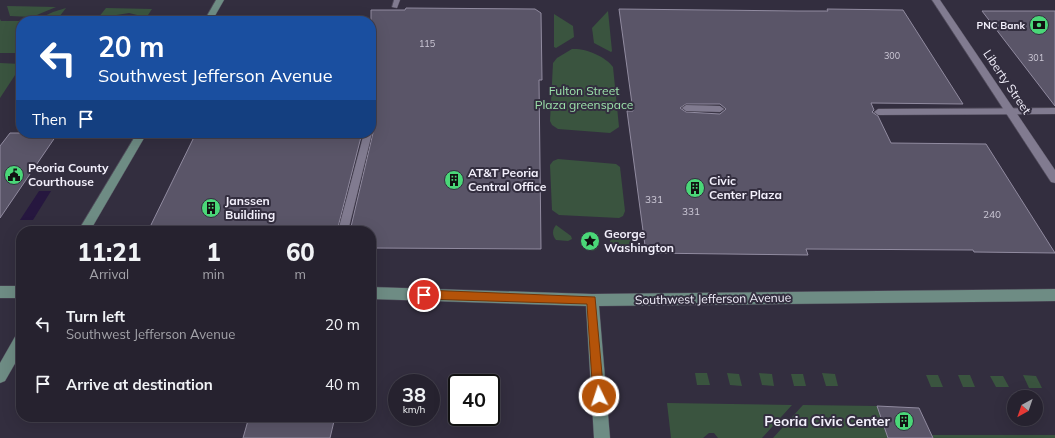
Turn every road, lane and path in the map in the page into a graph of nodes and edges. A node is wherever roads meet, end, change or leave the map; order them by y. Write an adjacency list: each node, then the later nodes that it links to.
1 (220, 0): 5 (main road)
2 (397, 0): 4 (lane)
3 (936, 0): 8 (street, Liberty Street)
4 (395, 7)
5 (211, 16)
6 (686, 108): 7 (lane)
7 (720, 109)
8 (1010, 111): 9 (lane); 10 (lane); 13 (street, Liberty Street)
9 (1055, 111)
10 (878, 112)
11 (139, 138): 14 (main road)
12 (367, 138): 15 (lane)
13 (1055, 179)
14 (87, 226)
15 (344, 226)
16 (0, 292): 17 (main road)
17 (16, 292)
18 (376, 293): 20 (main road, Southwest Jefferson Avenue)
19 (1055, 295): 20 (main road, Southwest Jefferson Avenue)
20 (592, 300): 23 (main road)
21 (16, 349): 22 (main road)
22 (0, 376)
23 (602, 438)

